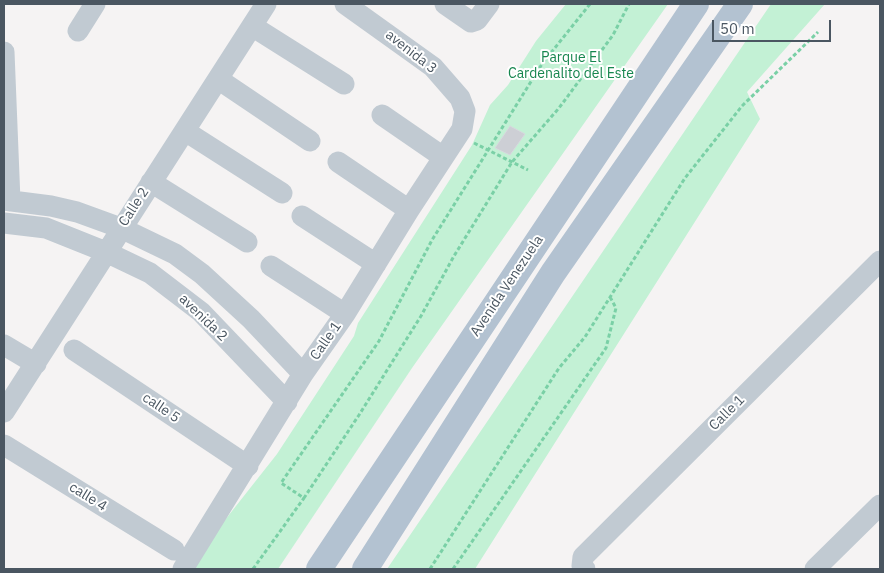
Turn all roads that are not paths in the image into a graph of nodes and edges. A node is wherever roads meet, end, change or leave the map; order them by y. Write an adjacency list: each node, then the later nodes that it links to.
1 (95, 4): 9 (street)
2 (266, 4): 8 (street, Calle 2)
3 (445, 4): 4 (street)
4 (489, 4)
5 (696, 4): 43 (main road, Avenida Venezuela)
6 (740, 4): 44 (main road)
7 (352, 5): 13 (street, avenida 3)
8 (252, 26): 11 (street, Calle 2); 12 (street)
9 (78, 31)
10 (4, 52): 21 (street)
11 (218, 79): 15 (street, Calle 2); 16 (street)
12 (344, 84)
13 (465, 111): 17 (street, Calle 1)
14 (382, 115): 17 (street)
15 (185, 131): 19 (street, Calle 2); 20 (street)
16 (310, 141)
17 (443, 157): 22 (street, Calle 1)
18 (338, 162): 22 (street)
19 (150, 182): 25 (street, Calle 2); 26 (street)
20 (282, 193)
21 (7, 201): 25 (street)
22 (409, 210): 29 (street, Calle 1)
23 (302, 216): 29 (street)
24 (4, 223): 27 (street, avenida 2)
25 (121, 228): 27 (street, Calle 2); 35 (street)
26 (247, 242)
27 (106, 252): 34 (street, Calle 2); 36 (street, avenida 2)
28 (880, 261): 45 (street, Calle 1)
29 (376, 264): 31 (street, Calle 1)
30 (271, 266): 31 (street)
31 (345, 314): 35 (street, Calle 1)
32 (4, 345): 34 (street)
33 (74, 350): 39 (street, calle 5)
34 (36, 364): 37 (street, Calle 2)
35 (303, 374): 36 (street, Calle 1)
36 (287, 402): 39 (street, Calle 1)
37 (4, 412)
38 (4, 445): 41 (street, calle 4)
39 (248, 466): 42 (street, Calle 1)
40 (880, 506): 46 (street)
41 (174, 550)
42 (182, 569)
43 (320, 569)
44 (365, 569)
45 (585, 569)
46 (815, 569)

